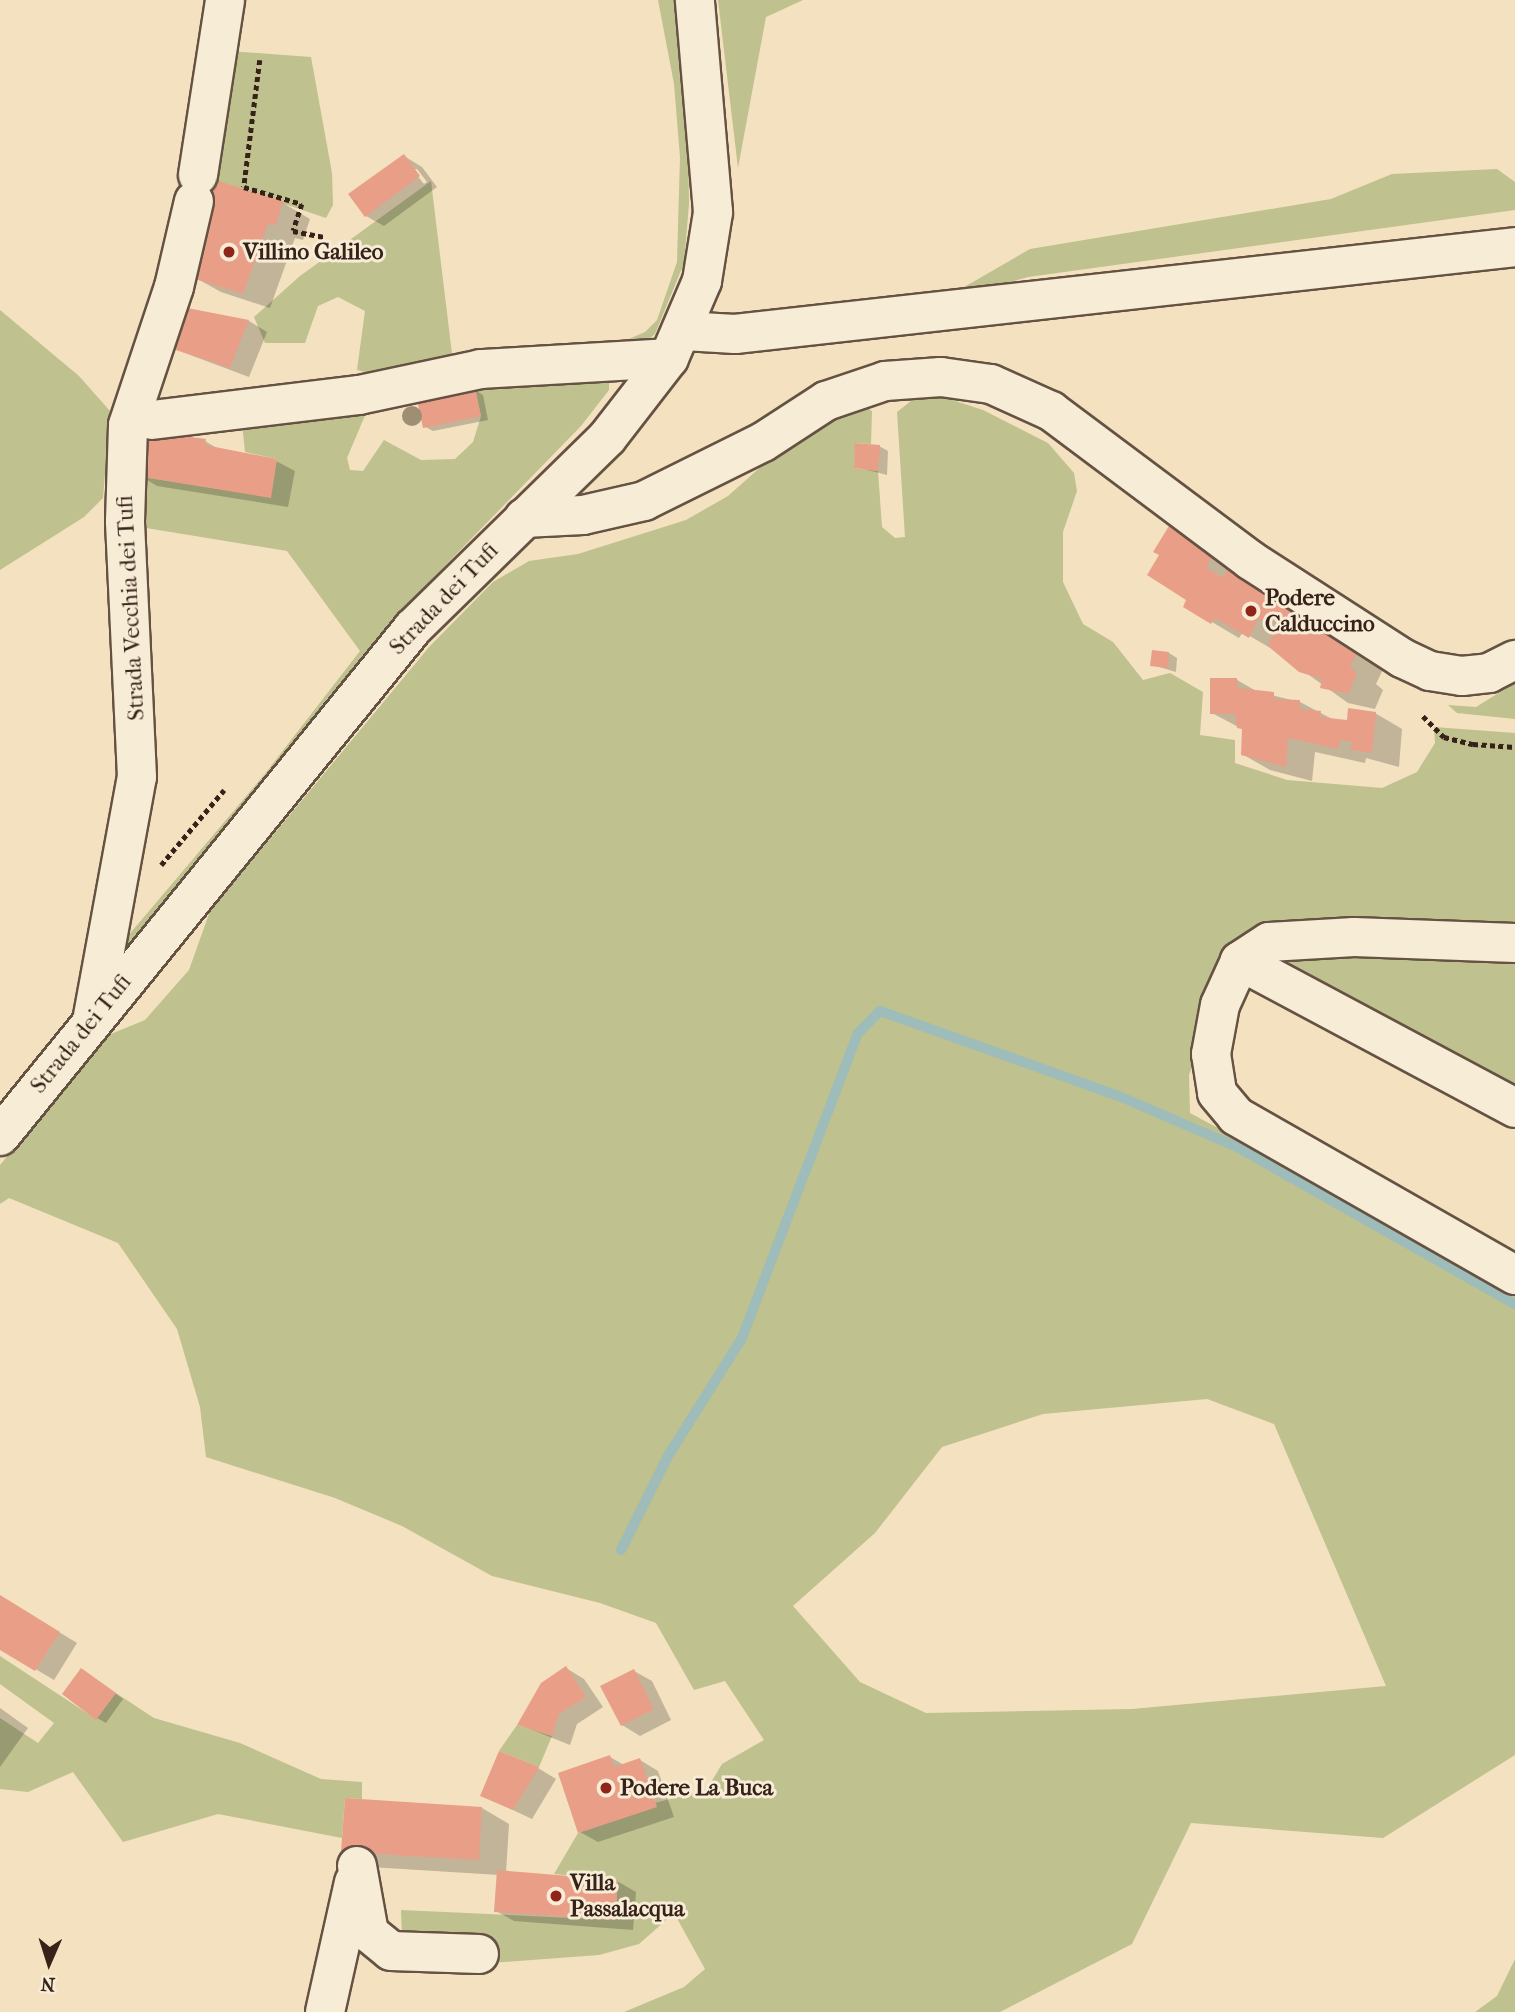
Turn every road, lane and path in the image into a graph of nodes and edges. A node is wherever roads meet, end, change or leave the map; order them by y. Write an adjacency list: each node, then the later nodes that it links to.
1 (225, 0): 16 (street, Strada Vecchia dei Tufi)
2 (695, 0): 6 (street, Strada dei Tufi)
3 (260, 60): 4 (path)
4 (325, 237)
5 (1515, 247): 6 (street)
6 (677, 344): 7 (street); 8 (street, Strada dei Tufi)
7 (152, 420)
8 (524, 518): 9 (street); 16 (street, Strada dei Tufi)
9 (1515, 660)
10 (1423, 716): 11 (path)
11 (1515, 747)
12 (224, 790): 13 (path)
13 (155, 873)
14 (1515, 943): 15 (street)
15 (1240, 961): 17 (street); 19 (street)
16 (92, 1021): 18 (street, Strada dei Tufi)
17 (1515, 1108)
18 (0, 1136)
19 (1515, 1275)
20 (479, 1954): 21 (street)
21 (325, 2012)

